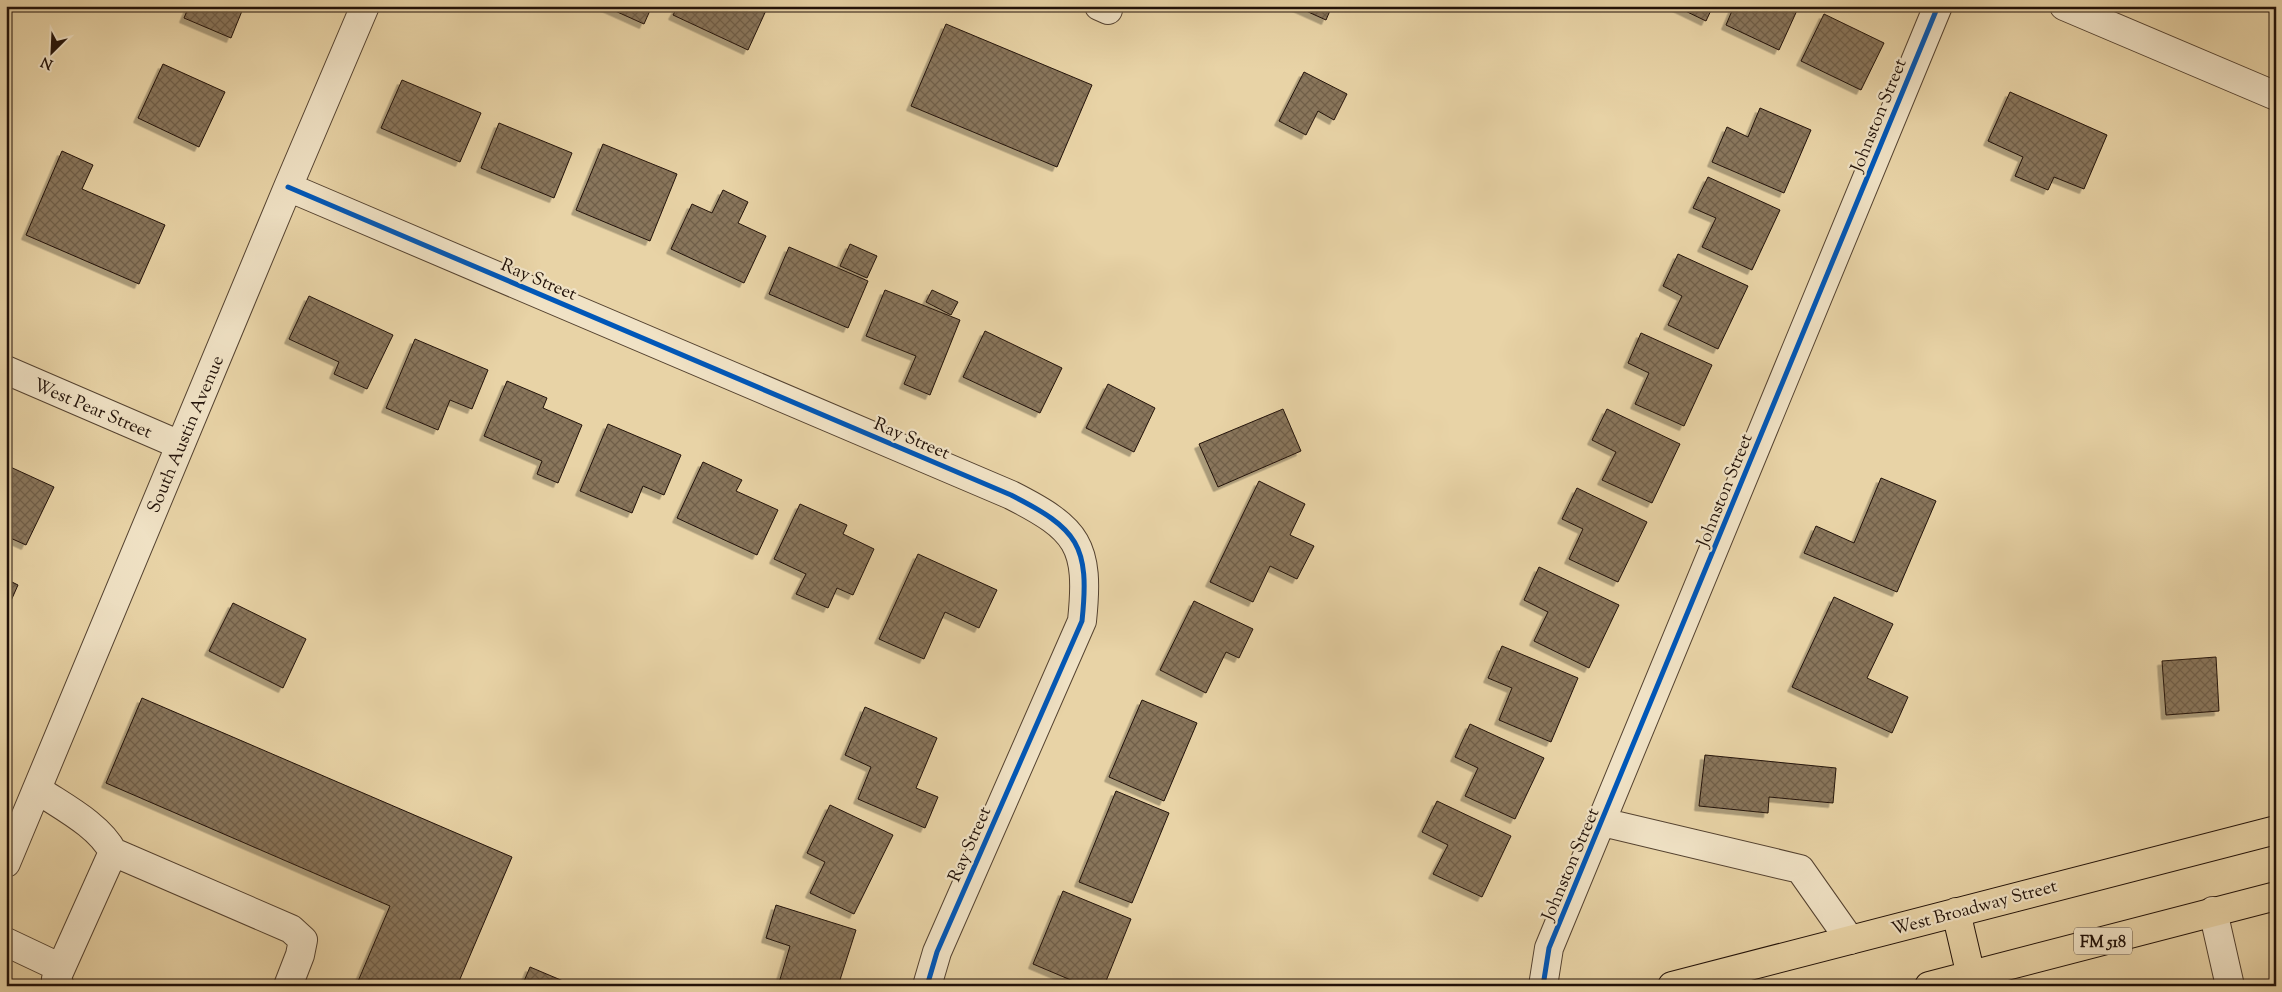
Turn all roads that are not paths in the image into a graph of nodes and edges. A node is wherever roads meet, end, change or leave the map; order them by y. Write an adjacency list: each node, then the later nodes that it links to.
1 (366, 6): 5 (street, South Austin Avenue)
2 (1938, 6): 9 (street, Johnston Street)
3 (2064, 6): 4 (street)
4 (2276, 96)
5 (288, 187): 7 (street, South Austin Avenue); 21 (street, Ray Street)
6 (6, 370): 7 (street, West Pear Street)
7 (180, 445): 8 (street, South Austin Avenue)
8 (38, 790): 11 (street); 12 (street, South Austin Avenue)
9 (1602, 822): 16 (street); 22 (street, Johnston Street)
10 (2276, 830): 15 (main road, West Broadway Street)
11 (113, 852): 18 (street); 20 (street)
12 (6, 863)
13 (2276, 896): 14 (main road, FM 518)
14 (2213, 911): 19 (main road, FM 518); 25 (street)
15 (1956, 912): 16 (main road, West Broadway Street); 19 (main road)
16 (1850, 940): 23 (main road, West Broadway Street)
17 (6, 942): 18 (street)
18 (60, 977)
19 (1972, 981): 24 (main road, FM 518)
20 (288, 986)
21 (927, 986)
22 (1543, 986)
23 (1672, 986)
24 (1929, 986)
25 (2230, 986)

